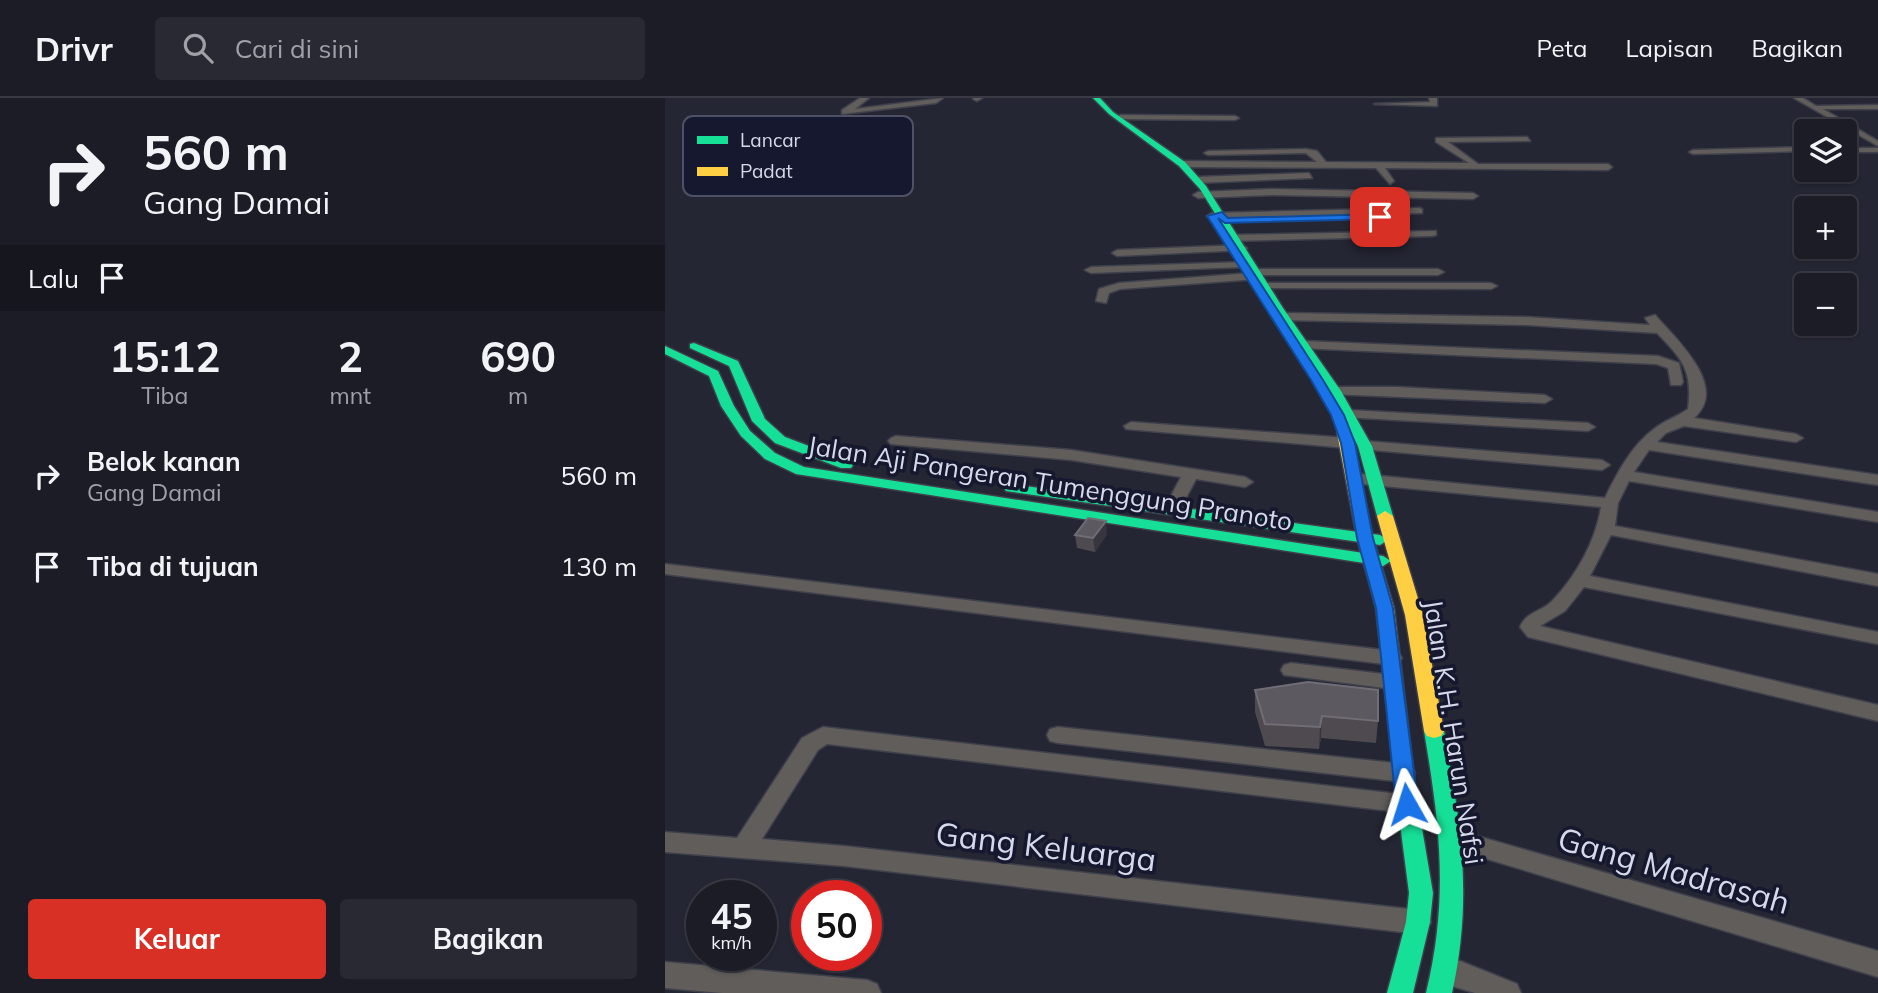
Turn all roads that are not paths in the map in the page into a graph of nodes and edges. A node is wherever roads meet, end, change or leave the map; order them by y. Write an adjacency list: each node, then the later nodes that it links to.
1 (873, 98): 5 (street)
2 (887, 98): 5 (street)
3 (1433, 98): 7 (street)
4 (1798, 98): 8 (street)
5 (863, 99): 6 (street)
6 (936, 102)
7 (1378, 104)
8 (1814, 107): 9 (street); 12 (street)
9 (1878, 107)
10 (1216, 108): 11 (street)
11 (1108, 109): 14 (street); 25 (main road, Jalan K.H. Harun Nafsi)
12 (1832, 116): 13 (street); 15 (street)
13 (1851, 117)
14 (1235, 118)
15 (1837, 119)
16 (1857, 128): 17 (street)
17 (1878, 130)
18 (1857, 132): 20 (street)
19 (1527, 139): 29 (street)
20 (1878, 144)
21 (1794, 149): 24 (street)
22 (1857, 150): 23 (street)
23 (1878, 150)
24 (1693, 152)
25 (1171, 156): 26 (street); 26 (street); 34 (main road, Jalan K.H. Harun Nafsi); 34 (main road, Jalan K.H. Harun Nafsi)
26 (1323, 164): 27 (street)
27 (1377, 164): 28 (street); 33 (street)
28 (1430, 164): 29 (street); 32 (street)
29 (1484, 165): 30 (street)
30 (1608, 167)
31 (1309, 176): 34 (street)
32 (1444, 179)
33 (1390, 181)
34 (1201, 190): 35 (street); 37 (main road, Jalan K.H. Harun Nafsi)
35 (1473, 196)
36 (1419, 211): 37 (street)
37 (1220, 217): 38 (street); 41 (main road, Jalan K.H. Harun Nafsi)
38 (1380, 217)
39 (1432, 233): 41 (street)
40 (1117, 253): 41 (street)
41 (1245, 261): 42 (street); 43 (street); 44 (street); 45 (street); 47 (main road, Jalan K.H. Harun Nafsi)
42 (1091, 270)
43 (1438, 272)
44 (1492, 286)
45 (1102, 300)
46 (1501, 310): 47 (street)
47 (1283, 319): 48 (street); 50 (main road, Jalan K.H. Harun Nafsi); 56 (street); 61 (main road, Jalan K.H. Harun Nafsi)
48 (1498, 329)
49 (665, 332): 71 (main road, Jalan Aji Pangeran Tumenggung Pranoto)
50 (1304, 345): 52 (street); 53 (main road, Jalan K.H. Harun Nafsi)
51 (665, 349): 76 (main road, Jalan Aji Pangeran Tumenggung Pranoto)
52 (1676, 382)
53 (1335, 391): 54 (street); 55 (main road, Jalan K.H. Harun Nafsi)
54 (1545, 399)
55 (1347, 414): 58 (street); 61 (main road, Jalan K.H. Harun Nafsi)
56 (1682, 421): 59 (street); 62 (street)
57 (1131, 426): 61 (street)
58 (1588, 427)
59 (1796, 438)
60 (896, 441): 64 (street)
61 (1356, 444): 63 (street); 66 (main road, Jalan K.H. Harun Nafsi); 67 (main road, Jalan K.H. Harun Nafsi)
62 (1645, 445): 65 (street); 68 (street)
63 (1602, 465)
64 (1191, 474): 69 (street); 71 (street)
65 (1624, 475): 70 (street); 72 (street)
66 (1355, 478): 67 (street); 74 (main road, Jalan K.H. Harun Nafsi)
67 (1376, 480): 70 (street); 75 (main road, Jalan K.H. Harun Nafsi)
68 (1878, 480)
69 (1245, 482)
70 (1604, 501): 73 (street)
71 (1172, 509): 74 (main road, Jalan Aji Pangeran Tumenggung Pranoto)
72 (1878, 517)
73 (1607, 529): 79 (street); 80 (street)
74 (1365, 538): 75 (main road, Jalan Aji Pangeran Tumenggung Pranoto); 76 (main road, Jalan K.H. Harun Nafsi)
75 (1390, 541): 77 (main road, Jalan K.H. Harun Nafsi)
76 (1370, 559): 77 (main road, Jalan Aji Pangeran Tumenggung Pranoto); 82 (main road, Jalan K.H. Harun Nafsi)
77 (1397, 563): 89 (main road, Jalan K.H. Harun Nafsi)
78 (665, 569): 82 (street)
79 (1579, 580): 81 (street); 85 (street)
80 (1878, 580)
81 (1878, 639)
82 (1392, 658): 84 (main road, Jalan K.H. Harun Nafsi)
83 (1291, 670): 84 (street)
84 (1392, 682): 87 (main road, Jalan K.H. Harun Nafsi)
85 (1878, 713)
86 (1058, 735): 87 (street)
87 (1404, 773): 88 (main road, Jalan K.H. Harun Nafsi)
88 (1407, 804): 91 (street); 92 (main road, Jalan K.H. Harun Nafsi)
89 (1453, 839): 93 (street, Gang Madrasah); 95 (main road, Jalan K.H. Harun Nafsi)
90 (665, 842): 91 (street, Gang Keluarga)
91 (744, 848): 92 (street, Gang Keluarga)
92 (1418, 922): 97 (main road, Jalan K.H. Harun Nafsi)
93 (1878, 964)
94 (665, 975): 96 (street)
95 (1442, 983): 98 (street)
96 (867, 993)
97 (1400, 993)
98 (1507, 993)

